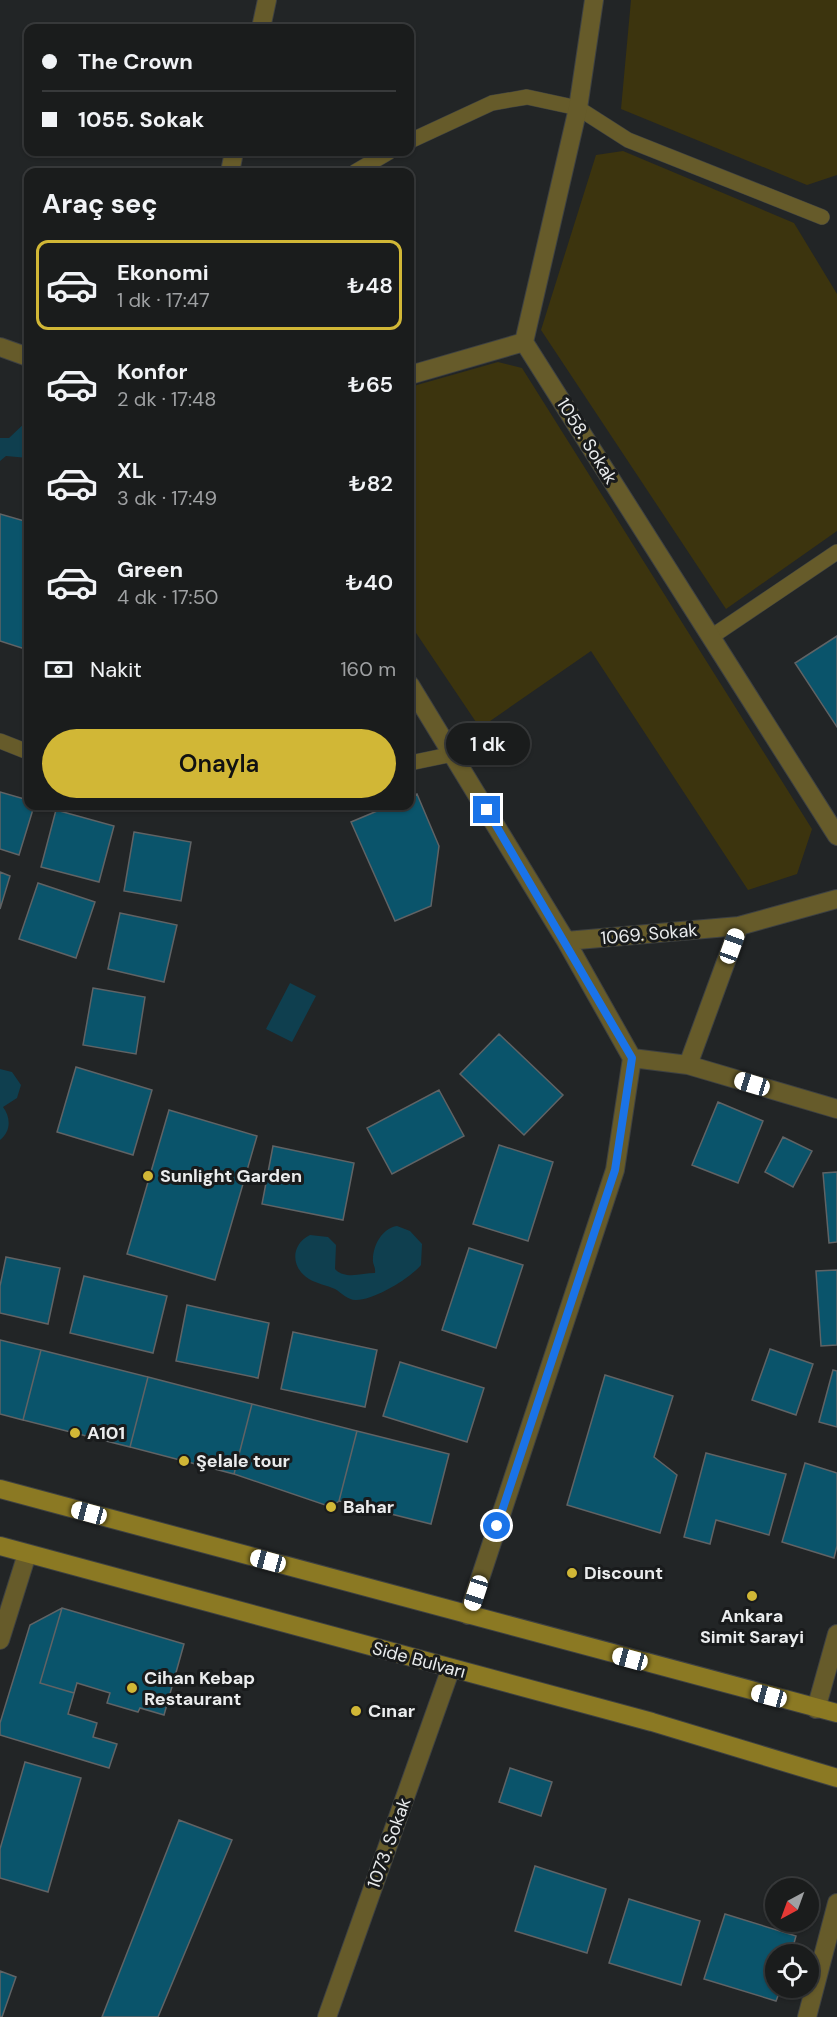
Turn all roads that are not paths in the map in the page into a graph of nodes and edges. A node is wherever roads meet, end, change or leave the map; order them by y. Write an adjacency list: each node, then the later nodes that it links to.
1 (267, 0): 3 (street)
2 (594, 0): 4 (street)
3 (262, 24)
4 (578, 108): 5 (lane); 8 (lane); 9 (street)
5 (414, 139)
6 (382, 156): 7 (lane)
7 (362, 168)
8 (822, 217)
9 (524, 342): 12 (street); 14 (street, 1058. Sokak)
10 (0, 347): 11 (street)
11 (24, 356)
12 (414, 374)
13 (837, 552): 14 (lane)
14 (711, 637): 20 (street, 1058. Sokak)
15 (414, 691): 18 (street)
16 (0, 741): 17 (lane)
17 (24, 750)
18 (453, 754): 19 (lane); 23 (street)
19 (414, 762)
20 (837, 836)
21 (837, 899): 22 (street, 1069. Sokak)
22 (739, 926): 23 (street, 1069. Sokak); 25 (street)
23 (566, 941): 24 (street)
24 (632, 1058): 25 (street); 30 (street)
25 (688, 1065): 26 (street)
26 (837, 1109)
27 (0, 1489): 30 (main road)
28 (0, 1546): 29 (main road, Side Bulvarı)
29 (27, 1554): 32 (street); 33 (main road, Side Bulvarı)
30 (468, 1615): 34 (main road)
31 (837, 1634): 34 (street)
32 (0, 1640)
33 (451, 1668): 36 (main road, Side Bulvarı); 38 (street, 1073. Sokak)
34 (816, 1709): 35 (main road)
35 (837, 1713)
36 (837, 1778)
37 (837, 1903): 39 (street)
38 (327, 2017)
39 (807, 2017)

